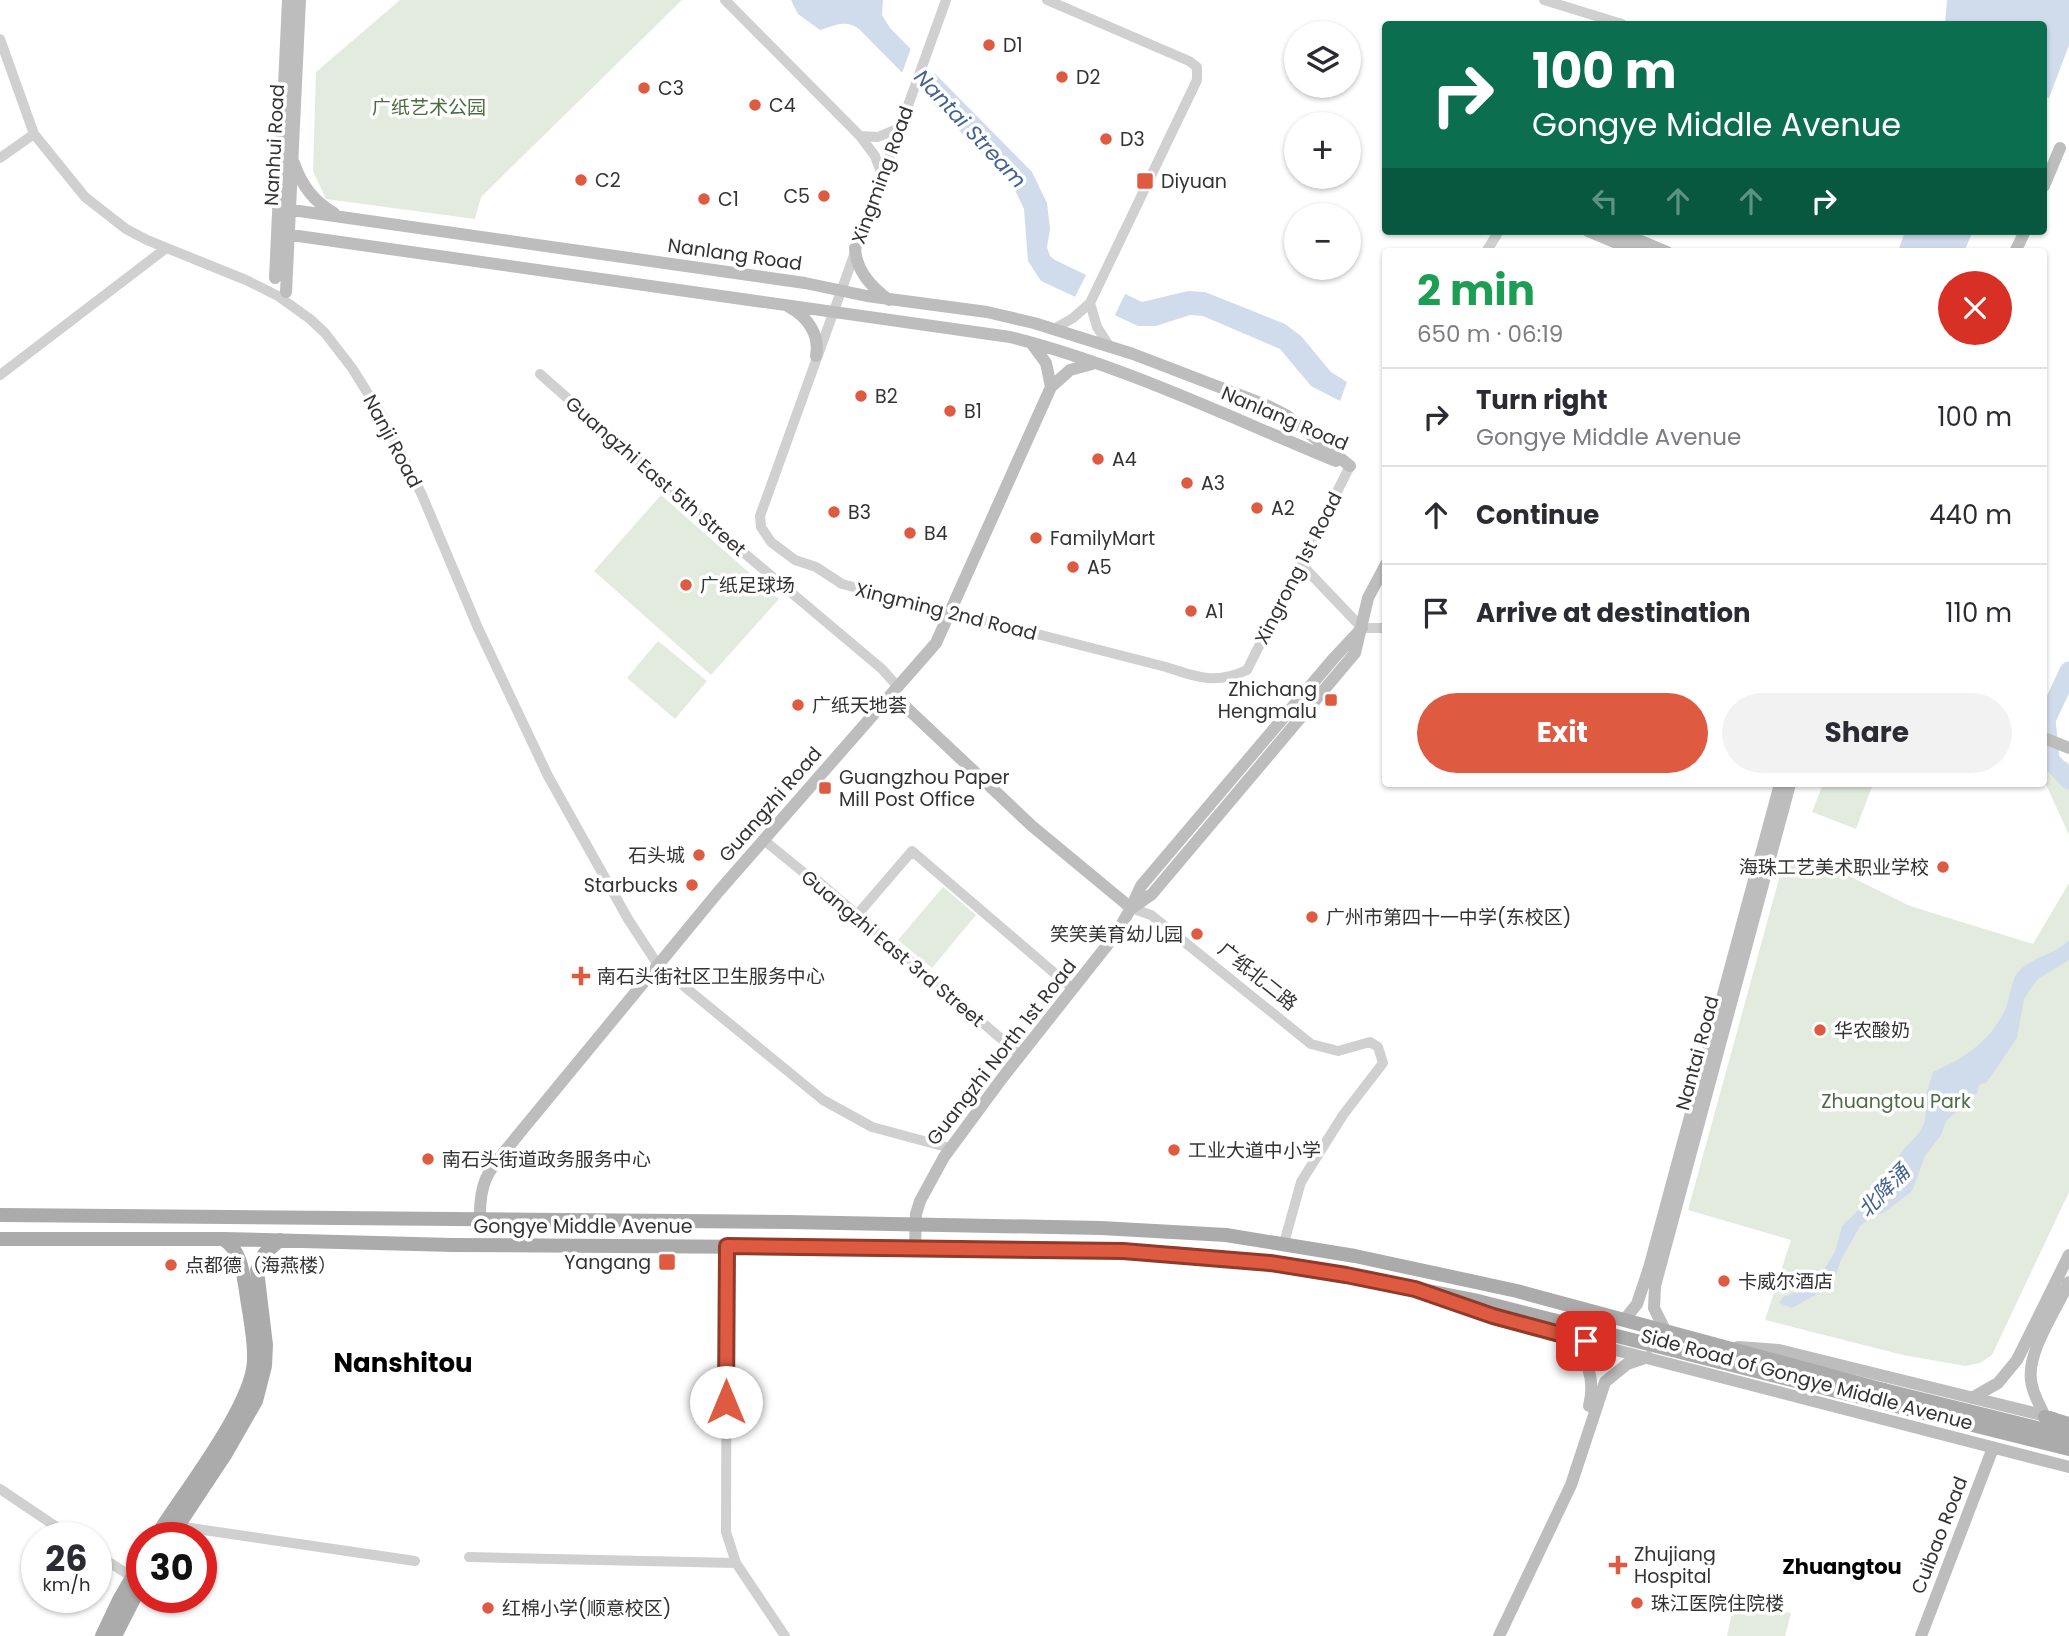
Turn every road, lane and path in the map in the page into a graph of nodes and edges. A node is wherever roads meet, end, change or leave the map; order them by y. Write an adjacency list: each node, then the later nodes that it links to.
1 (288, 0): 17 (street, Nanhui Road)
2 (300, 0): 13 (street, Nanhui Road)
3 (725, 0): 11 (street)
4 (946, 0): 9 (street, Xingming Road)
5 (1047, 0): 36 (street)
6 (1544, 0): 7 (street)
7 (1612, 21)
8 (0, 39): 10 (street, Nanji Road)
9 (900, 123): 11 (street); 15 (street, Xingming Road)
10 (34, 134): 14 (street); 27 (street, Nanji Road)
11 (860, 136): 15 (street)
12 (2060, 148): 16 (street)
13 (293, 156): 18 (street); 31 (street, Nanhui Road)
14 (0, 158)
15 (882, 175): 24 (street, Xingming Road)
16 (2047, 179)
17 (278, 208): 18 (street, Nanlang Road); 20 (street, Nanhui Road)
18 (340, 216): 19 (street, Nanlang Road)
19 (385, 223): 23 (street); 28 (street, Nanlang Road)
20 (277, 233): 23 (street, Nanlang Road); 29 (street, Nanhui Road)
21 (1598, 235): 25 (street)
22 (1627, 235): 26 (street)
23 (380, 247): 32 (street, Nanlang Road)
24 (855, 248): 30 (street, Xingming Road); 33 (street)
25 (1628, 248)
26 (1657, 248)
27 (165, 249): 44 (street); 62 (street, Nanji Road)
28 (740, 274): 30 (street, Nanlang Road); 32 (street)
29 (275, 278)
30 (840, 291): 33 (street, Nanlang Road); 37 (street, Xingming Road)
31 (286, 292)
32 (738, 298): 34 (street, Nanlang Road)
33 (889, 300): 35 (street, Nanlang Road)
34 (786, 305): 37 (street, Nanlang Road); 42 (street)
35 (933, 306): 38 (street); 39 (street, Nanlang Road)
36 (1089, 308): 39 (street); 41 (street)
37 (832, 312): 38 (street, Nanlang Road); 42 (street, Xingming 2nd Road)
38 (931, 324): 40 (street, Nanlang Road)
39 (1054, 329): 41 (street, Nanlang Road)
40 (1028, 342): 43 (street, Nanlang Road); 46 (street)
41 (1109, 346): 47 (street, Nanlang Road)
42 (816, 356): 50 (street, Xingming 2nd Road)
43 (1095, 364): 46 (street, Guangzhi Road); 47 (street, Nanlang Road)
44 (0, 374)
45 (540, 374): 54 (street, Guangzhi East 5th Street)
46 (1051, 387): 50 (street, Guangzhi Road)
47 (1350, 467): 48 (street, Xingrong 1st Road)
48 (1301, 564): 51 (street); 53 (street, Xingrong 1st Road)
49 (1382, 572): 51 (street)
50 (951, 612): 53 (street, Xingming 2nd Road); 54 (street, Guangzhi Road)
51 (1362, 628): 52 (street); 60 (street)
52 (1382, 628)
53 (1247, 670)
54 (895, 691): 59 (street, Guangzhi Road); 60 (street, 广纸北二路)
55 (2047, 739): 56 (street)
56 (2069, 748)
57 (1779, 787): 78 (street, Nantai Road)
58 (1789, 787): 79 (street, Nantai Road)
59 (765, 841): 61 (street, Guangzhi East 3rd Street); 62 (street, Guangzhi Road)
60 (1131, 908): 63 (street, Guangzhi North 1st Road); 72 (street, 广纸北二路)
61 (857, 915): 63 (street); 64 (street, Guangzhi East 3rd Street)
62 (659, 965): 65 (street, Nanji Road); 67 (street, Guangzhi Road)
63 (1073, 989): 64 (street, Guangzhi North 1st Road)
64 (1020, 1055): 65 (street, Guangzhi North 1st Road)
65 (950, 1148): 68 (street, Guangzhi North 1st Road)
66 (0, 1215): 67 (main road)
67 (480, 1219): 68 (main road)
68 (915, 1224): 72 (main road); 74 (street, Guangzhi North 1st Road)
69 (0, 1239): 70 (main road, Gongye Middle Avenue)
70 (223, 1239): 71 (main road, Gongye Middle Avenue); 92 (main road)
71 (279, 1240): 73 (main road, Gongye Middle Avenue); 93 (main road)
72 (1284, 1243): 78 (main road)
73 (727, 1246): 74 (main road, Gongye Middle Avenue); 97 (street)
74 (915, 1247): 77 (main road, Gongye Middle Avenue)
75 (2069, 1255): 83 (street)
76 (2069, 1282): 84 (street)
77 (1415, 1289): 80 (street, Side Road of Gongye Middle Avenue); 88 (main road, Gongye Middle Avenue, bridge)
78 (1625, 1319): 79 (main road)
79 (1665, 1330): 81 (main road)
80 (1568, 1337): 82 (street, Side Road of Gongye Middle Avenue); 103 (street)
81 (1717, 1345): 83 (street, Side Road of Gongye Middle Avenue); 86 (main road, bridge)
82 (1649, 1357): 87 (street, Side Road of Gongye Middle Avenue); 104 (street)
83 (1972, 1398): 84 (street, Side Road of Gongye Middle Avenue)
84 (2045, 1417): 85 (main road)
85 (2069, 1424): 89 (street)
86 (2069, 1436)
87 (1993, 1448): 89 (street, Side Road of Gongye Middle Avenue); 105 (street, Cuibao Road)
88 (2069, 1450)
89 (2069, 1466)
90 (0, 1489): 91 (street)
91 (49, 1522)
92 (165, 1522)
93 (180, 1522)
94 (217, 1537): 96 (street)
95 (469, 1558): 97 (street)
96 (415, 1561)
97 (736, 1563): 102 (street)
98 (126, 1598): 100 (main road)
99 (126, 1608): 101 (main road)
100 (102, 1636)
101 (115, 1636)
102 (785, 1636)
103 (1490, 1636)
104 (1499, 1636)
105 (1921, 1636)

